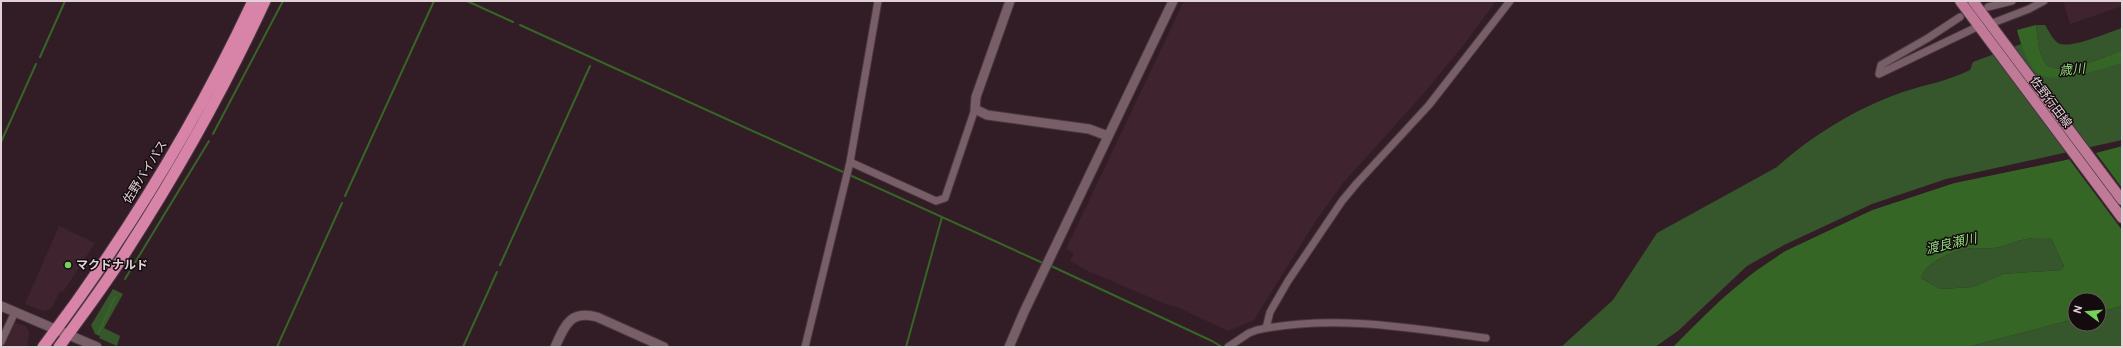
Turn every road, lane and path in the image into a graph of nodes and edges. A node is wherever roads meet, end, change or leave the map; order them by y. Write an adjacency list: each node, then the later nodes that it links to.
1 (253, 1): 22 (highway, 佐野バイパス)
2 (265, 1): 24 (highway, 佐野バイパス)
3 (878, 1): 17 (street)
4 (1010, 1): 15 (street)
5 (1173, 1): 16 (street)
6 (1510, 1): 23 (street)
7 (1960, 1): 14 (main road, 佐野行田線)
8 (1973, 1): 13 (main road, 佐野行田線)
9 (2012, 1): 11 (street)
10 (2044, 1): 13 (street)
11 (1988, 7)
12 (1960, 17): 14 (street)
13 (1990, 24): 18 (main road, 佐野行田線)
14 (1979, 26): 19 (main road, 佐野行田線)
15 (975, 109): 16 (street); 17 (street)
16 (1108, 136): 34 (street)
17 (849, 166): 33 (street)
18 (2122, 200)
19 (2122, 218)
20 (1, 306): 21 (street)
21 (15, 312): 22 (street); 26 (street)
22 (56, 328): 24 (street); 28 (highway, 佐野バイパス)
23 (1266, 328): 25 (street); 27 (street)
24 (68, 334): 29 (highway, 佐野バイパス); 30 (street)
25 (1486, 338)
26 (1, 342)
27 (1229, 346)
28 (43, 347)
29 (59, 347)
30 (97, 347)
31 (555, 347): 32 (street)
32 (664, 347)
33 (805, 347)
34 (1009, 347)

